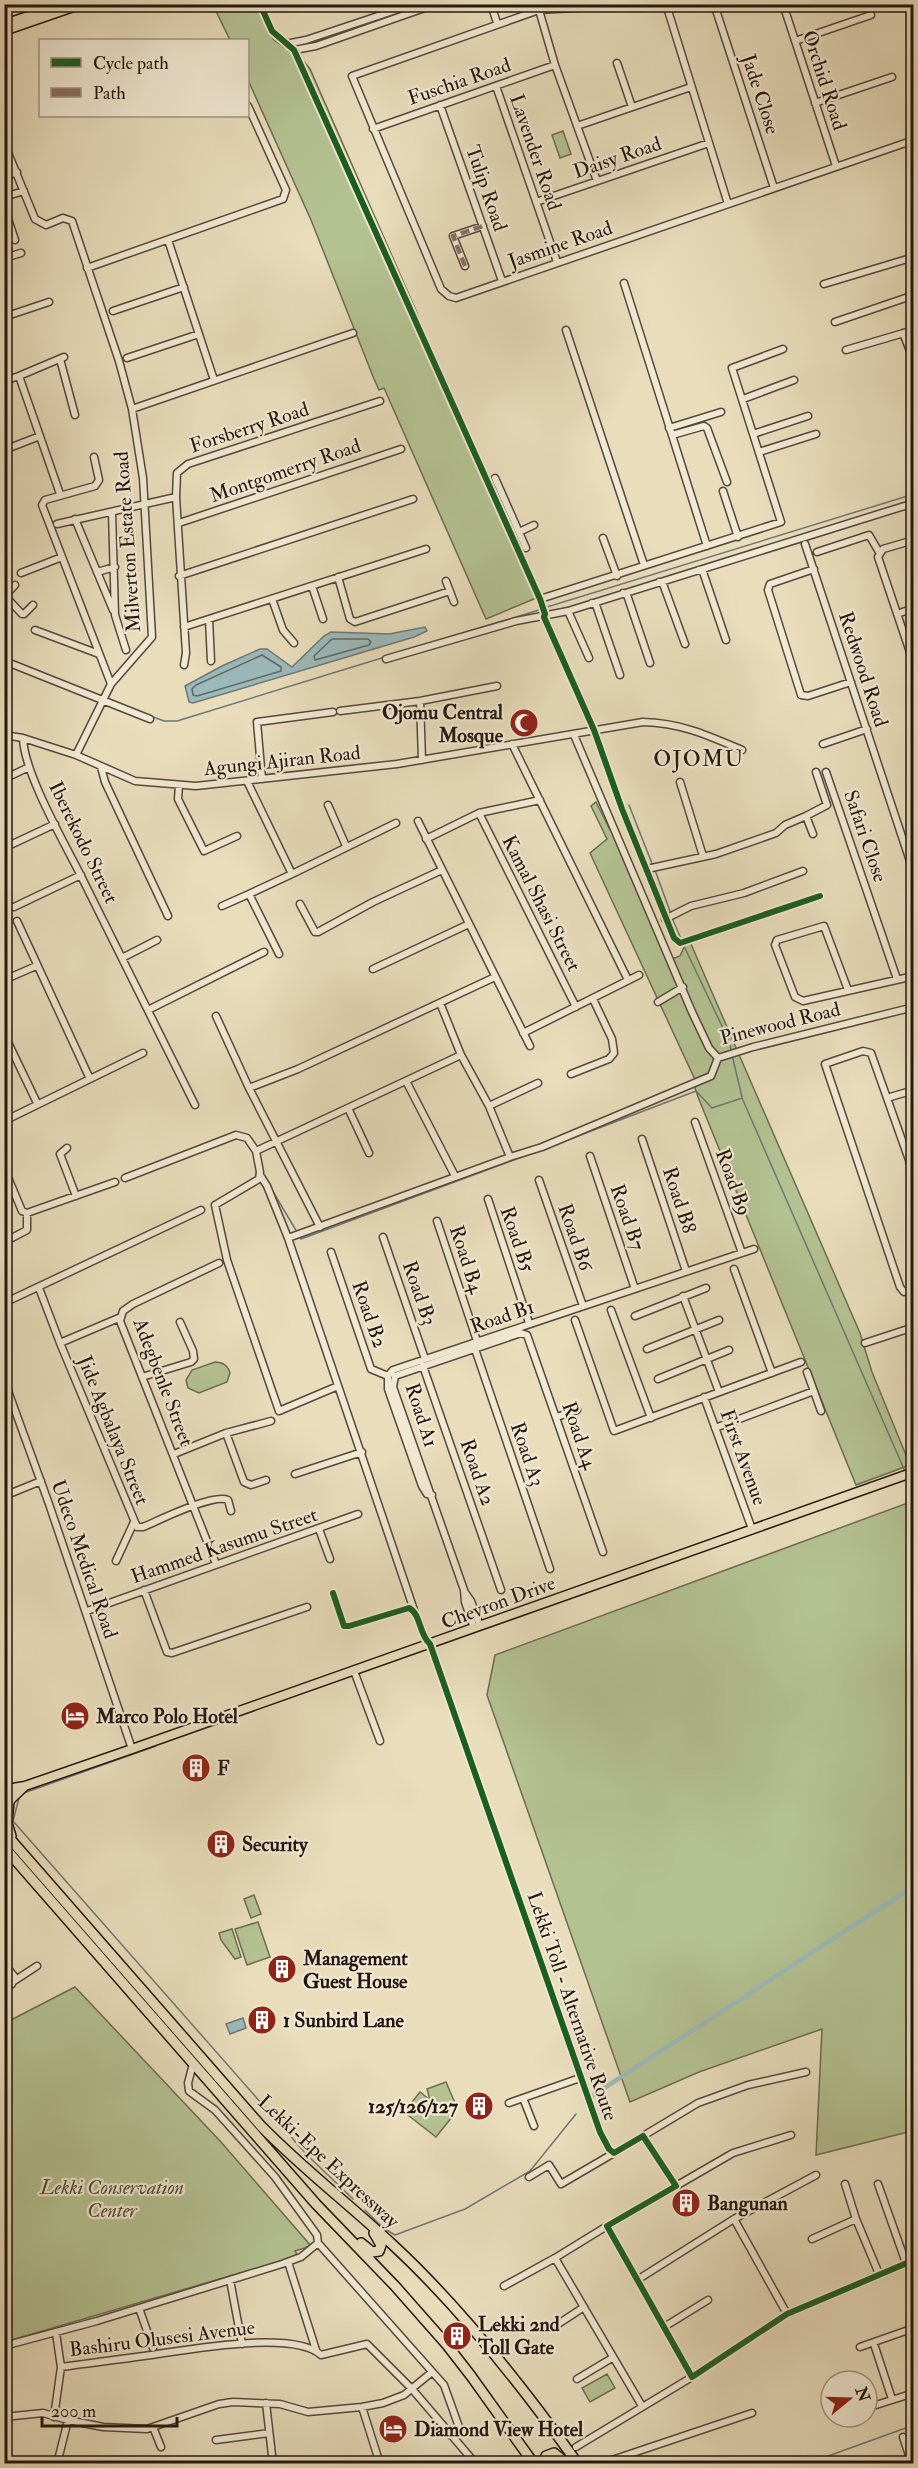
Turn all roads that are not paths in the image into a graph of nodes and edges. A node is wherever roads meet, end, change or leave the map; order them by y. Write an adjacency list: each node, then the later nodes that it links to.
1 (65, 4): 15 (main road)
2 (82, 4): 17 (main road)
3 (260, 4): 19 (street)
4 (414, 4): 19 (street)
5 (436, 4): 20 (street)
6 (491, 4): 14 (street)
7 (642, 4): 11 (street)
8 (666, 4): 25 (street)
9 (783, 4): 18 (street, Orchid Road)
10 (907, 4): 16 (street)
11 (539, 10): 14 (street); 22 (street)
12 (716, 10): 39 (street, Jade Close)
13 (871, 15): 18 (street)
14 (497, 23): 31 (street, Jasmine Road)
15 (4, 24)
16 (914, 25)
17 (4, 30)
18 (795, 41): 26 (street, Orchid Road)
19 (286, 45): 20 (street)
20 (294, 50): 107 (street)
21 (617, 63): 28 (street)
22 (555, 65): 24 (street, Fuschia Road); 30 (street)
23 (892, 77): 26 (street)
24 (496, 86): 27 (street, Fuschia Road); 42 (street, Lavender Road)
25 (691, 87): 28 (street); 33 (street)
26 (815, 103): 35 (street, Orchid Road)
27 (440, 105): 31 (street, Fuschia Road); 45 (street, Tulip Road)
28 (632, 107): 30 (street)
29 (249, 108): 47 (street)
30 (577, 126): 38 (street)
31 (373, 129): 54 (street, Jasmine Road)
32 (914, 140): 35 (street, Jasmine Road)
33 (709, 143): 38 (street, Daisy Road); 43 (street)
34 (5, 147): 36 (street, Milverton Estate Road)
35 (836, 166): 39 (street, Jasmine Road)
36 (17, 172): 37 (street); 40 (street, Milverton Estate Road)
37 (4, 177)
38 (597, 181): 42 (street, Daisy Road)
39 (774, 188): 43 (street, Jasmine Road)
40 (24, 191): 41 (street); 53 (street, Milverton Estate Road)
41 (4, 197)
42 (536, 202): 51 (street, Lavender Road)
43 (728, 204): 51 (street, Jasmine Road)
44 (4, 207): 46 (street)
45 (483, 226): 52 (street); 54 (street, Tulip Road)
46 (15, 240)
47 (168, 240): 53 (street); 57 (street)
48 (21, 252): 50 (street)
49 (914, 257): 56 (street)
50 (4, 258)
51 (557, 262): 54 (street, Jasmine Road)
52 (465, 266)
53 (87, 268): 78 (street, Milverton Estate Road)
54 (502, 281)
55 (624, 283): 82 (street)
56 (824, 285)
57 (184, 287): 60 (street); 67 (street)
58 (914, 295): 62 (street)
59 (49, 302): 61 (street)
60 (112, 311)
61 (4, 317)
62 (835, 322)
63 (566, 330): 116 (street)
64 (914, 330): 66 (street)
65 (353, 333): 73 (street)
66 (903, 333): 69 (street); 71 (street)
67 (199, 334): 70 (street); 73 (street)
68 (783, 349): 76 (street)
69 (846, 350)
70 (127, 358)
71 (914, 361)
72 (19, 376): 75 (street); 80 (street); 86 (street)
73 (214, 380): 78 (street)
74 (794, 380): 76 (street)
75 (4, 381)
76 (743, 399): 83 (street)
77 (380, 401): 95 (street, Forsberry Road)
78 (132, 410): 98 (street, Milverton Estate Road)
79 (721, 412): 82 (street)
80 (75, 415)
81 (808, 416): 83 (street)
82 (669, 428): 85 (street)
83 (753, 434): 89 (street)
84 (816, 434): 89 (street)
85 (672, 435): 92 (street); 110 (street)
86 (40, 436): 88 (street); 94 (street)
87 (401, 449): 101 (street, Montgomerry Road)
88 (4, 450)
89 (759, 452): 105 (street)
90 (94, 457): 94 (street)
91 (495, 478): 104 (street)
92 (727, 482)
93 (723, 490): 105 (street)
94 (60, 494): 115 (street)
95 (176, 497): 98 (street); 101 (street, Forsberry Road)
96 (413, 499): 122 (street)
97 (914, 502): 119 (street)
98 (144, 504): 99 (street); 160 (street, Milverton Estate Road)
99 (112, 512): 100 (street); 117 (street)
100 (75, 519): 102 (street); 120 (street)
101 (179, 523): 122 (street, Forsberry Road)
102 (57, 524)
103 (534, 525): 104 (street)
104 (519, 533): 107 (street); 111 (street)
105 (738, 537): 110 (street)
106 (603, 538): 123 (street)
107 (513, 539): 133 (street)
108 (914, 540): 114 (street)
109 (805, 544): 118 (street, Redwood Road)
110 (707, 546): 116 (street)
111 (526, 548)
112 (426, 549): 124 (street)
113 (817, 552): 114 (street)
114 (879, 555): 139 (street)
115 (62, 557): 121 (street); 150 (street)
116 (644, 565): 123 (street)
117 (115, 567): 120 (street); 140 (street)
118 (814, 569): 159 (street, Redwood Road); 159 (street)
119 (699, 570): 126 (street); 146 (street)
120 (98, 572): 140 (street)
121 (21, 573)
122 (180, 576): 144 (street, Forsberry Road)
123 (617, 576): 133 (street)
124 (338, 578): 128 (street); 129 (street)
125 (446, 581): 129 (street)
126 (659, 582): 130 (street); 148 (street)
127 (15, 585): 131 (street)
128 (312, 586): 132 (street); 143 (street)
129 (450, 591): 134 (street)
130 (623, 593): 135 (street); 154 (street)
131 (5, 596): 136 (street)
132 (272, 599): 142 (street); 147 (street)
133 (540, 600): 141 (street)
134 (454, 602)
135 (592, 603): 138 (street); 158 (street)
136 (33, 605)
137 (914, 608): 139 (street)
138 (568, 611): 141 (street); 151 (street)
139 (897, 614): 157 (street)
140 (115, 615): 149 (street)
141 (544, 615): 152 (street); 165 (street)
142 (209, 619): 144 (street); 153 (street)
143 (323, 619)
144 (184, 627): 156 (street, Forsberry Road)
145 (35, 630): 150 (street)
146 (726, 640)
147 (294, 643)
148 (685, 644)
149 (126, 650)
150 (99, 654): 160 (street)
151 (588, 658)
152 (386, 659)
153 (211, 661)
154 (650, 663)
155 (12, 664): 163 (street)
156 (184, 664)
157 (914, 664)
158 (620, 675)
159 (851, 682): 166 (street, Redwood Road)
160 (111, 684): 163 (street, Milverton Estate Road)
161 (496, 686): 162 (street)
162 (420, 701): 174 (street); 180 (street)
163 (103, 702): 164 (street); 173 (street, Milverton Estate Road)
164 (150, 719)
165 (594, 729): 168 (street, Agungi Ajiran Road); 172 (street, Agungi Ajiran Road); 197 (street)
166 (867, 729): 171 (street); 200 (street, Redwood Road)
167 (4, 735): 169 (street, Agungi Ajiran Road)
168 (574, 735): 170 (street, Agungi Ajiran Road); 224 (street, Pinewood Road)
169 (22, 738): 173 (street, Agungi Ajiran Road); 175 (street, Iberekodo Street)
170 (512, 744): 174 (street, Agungi Ajiran Road); 184 (street)
171 (822, 744)
172 (742, 750)
173 (76, 755): 176 (street, Agungi Ajiran Road)
174 (422, 760): 180 (street, Agungi Ajiran Road)
175 (29, 767): 179 (street); 190 (street, Iberekodo Street)
176 (101, 767): 183 (street, Agungi Ajiran Road); 208 (street)
177 (816, 772): 187 (street)
178 (826, 772): 221 (street, Safari Close)
179 (4, 779)
180 (262, 779): 181 (street, Agungi Ajiran Road)
181 (247, 781): 183 (street, Agungi Ajiran Road); 201 (street)
182 (680, 782): 196 (street)
183 (179, 785): 192 (street)
184 (540, 800): 186 (street); 223 (street)
185 (328, 805): 194 (street)
186 (478, 813): 193 (street); 230 (street, Kamal Shasi Street)
187 (806, 816): 191 (street); 196 (street)
188 (418, 821): 193 (street)
189 (396, 823): 194 (street)
190 (55, 824): 195 (street); 202 (street, Iberekodo Street)
191 (813, 834)
192 (237, 836)
193 (426, 839): 198 (street)
194 (346, 846): 201 (street)
195 (4, 848)
196 (703, 856): 197 (street)
197 (647, 869): 209 (street)
198 (442, 870): 206 (street); 211 (street)
199 (803, 871): 209 (street)
200 (914, 873)
201 (292, 874): 203 (street)
202 (81, 875): 205 (street); 215 (street, Iberekodo Street)
203 (249, 894): 207 (street); 214 (street)
204 (820, 896): 209 (street)
205 (4, 903)
206 (300, 904)
207 (222, 906)
208 (168, 916)
209 (670, 916)
210 (16, 921): 216 (street)
211 (469, 924): 217 (street); 220 (street)
212 (157, 940): 215 (street)
213 (264, 952): 231 (street)
214 (279, 954)
215 (122, 958): 231 (street, Iberekodo Street)
216 (36, 966): 222 (street); 241 (street)
217 (373, 969)
218 (639, 975): 223 (street)
219 (914, 976): 221 (street)
220 (495, 977): 228 (street); 234 (street)
221 (897, 979): 225 (street)
222 (4, 980)
223 (628, 980): 226 (street)
224 (683, 987): 227 (street); 239 (street, Pinewood Road)
225 (848, 990): 225 (street)
226 (593, 999): 230 (street); 240 (street)
227 (658, 1002)
228 (440, 1003): 238 (street); 244 (street)
229 (911, 1007): 233 (street); 239 (street, Pinewood Road)
230 (576, 1008): 234 (street)
231 (148, 1010): 248 (street, Iberekodo Street)
232 (216, 1016): 244 (street)
233 (914, 1021)
234 (523, 1033): 236 (street)
235 (4, 1034): 247 (street)
236 (530, 1046)
237 (143, 1053): 241 (street)
238 (461, 1055): 242 (street); 249 (street)
239 (718, 1058): 259 (street)
240 (571, 1074)
241 (90, 1079): 247 (street)
242 (406, 1081): 250 (street); 263 (street)
243 (538, 1083): 249 (street)
244 (249, 1088): 254 (street)
245 (914, 1090): 246 (street)
246 (887, 1098): 261 (street); 285 (street)
247 (38, 1103): 251 (street)
248 (195, 1105)
249 (489, 1106): 259 (street)
250 (348, 1108): 254 (street); 257 (street)
251 (4, 1121)
252 (695, 1122): 278 (street, Road B9)
253 (642, 1139): 281 (street, Road B8)
254 (278, 1142): 256 (street); 272 (street)
255 (68, 1148): 267 (street)
256 (256, 1151): 262 (street, Lekki Toll - Alternative Route); 264 (street)
257 (369, 1153)
258 (590, 1156): 283 (street, Road B7)
259 (510, 1157): 263 (street)
260 (4, 1168): 270 (street)
261 (914, 1174)
262 (260, 1175): 274 (street, Lekki Toll - Alternative Route); 314 (street)
263 (455, 1176): 272 (street)
264 (125, 1178)
265 (539, 1180): 288 (street, Road B6)
266 (115, 1182): 267 (street)
267 (76, 1196): 270 (street)
268 (488, 1199): 295 (street, Road B5)
269 (201, 1210): 282 (street)
270 (27, 1213): 275 (street)
271 (437, 1221): 299 (street, Road B4)
272 (320, 1227): 274 (street)
273 (383, 1237): 306 (street, Road B3)
274 (288, 1238): 314 (street, Lekki Toll - Alternative Route)
275 (4, 1242)
276 (754, 1249): 278 (street, Road B1)
277 (331, 1252): 310 (street, Road B2)
278 (742, 1253): 281 (street, Road B1)
279 (219, 1263): 291 (street, Adegbenle Street)
280 (734, 1269): 309 (street)
281 (686, 1271): 283 (street, Road B1)
282 (39, 1288): 287 (street); 300 (street, Jide Agbalaya Street)
283 (635, 1288): 288 (street, Road B1)
284 (706, 1288): 286 (street)
285 (914, 1289)
286 (683, 1296): 290 (street); 297 (street)
287 (4, 1303)
288 (583, 1306): 295 (street, Road B1)
289 (611, 1310): 321 (street)
290 (635, 1316)
291 (121, 1317): 300 (street); 311 (street, Adegbenle Street)
292 (575, 1320): 321 (street)
293 (719, 1320): 297 (street)
294 (180, 1322): 311 (street)
295 (530, 1323): 299 (street, Road B1)
296 (914, 1327): 301 (street)
297 (695, 1329): 303 (street); 305 (street)
298 (520, 1333): 302 (street, Road A1); 320 (street, Road A4)
299 (477, 1341): 306 (street, Road B1)
300 (60, 1343): 336 (street, Jide Agbalaya Street)
301 (865, 1343)
302 (475, 1349): 306 (street, Road A1); 343 (street, Road A3)
303 (647, 1349)
304 (729, 1350): 305 (street)
305 (706, 1359): 312 (street); 316 (street)
306 (424, 1362): 310 (street, Road B1); 331 (street, Road A1); 345 (street, Road A2)
307 (801, 1362): 309 (street)
308 (807, 1372): 315 (street)
309 (772, 1373): 316 (street)
310 (388, 1376): 331 (street)
311 (142, 1377): 326 (street, Adegbenle Street)
312 (658, 1379)
313 (4, 1380): 329 (street, Udeco Medical Road)
314 (338, 1386): 325 (street, Lekki Toll - Alternative Route)
315 (814, 1391): 319 (street); 323 (street)
316 (719, 1392): 317 (street)
317 (704, 1397): 321 (street); 323 (street, First Avenue)
318 (577, 1410): 320 (street)
319 (821, 1411)
320 (557, 1417): 339 (street, Road A4)
321 (651, 1418)
322 (271, 1421): 324 (street)
323 (715, 1428): 338 (street, First Avenue)
324 (226, 1433): 326 (street); 330 (street)
325 (362, 1452): 328 (street); 349 (street, Lekki Toll - Alternative Route)
326 (174, 1454): 333 (street, Adegbenle Street)
327 (914, 1472): 338 (main road, Chevron Drive)
328 (295, 1474)
329 (41, 1480): 332 (street); 348 (street, Udeco Medical Road)
330 (266, 1480)
331 (432, 1495): 350 (street, Road A1)
332 (4, 1496)
333 (194, 1506): 334 (street); 336 (street, Jide Agbalaya Street); 342 (street, Adegbenle Street)
334 (231, 1511)
335 (358, 1514): 337 (street, Hammed Kasumu Street)
336 (134, 1522): 341 (street)
337 (319, 1529): 340 (street); 342 (street, Hammed Kasumu Street)
338 (752, 1529): 350 (main road, Chevron Drive)
339 (603, 1552)
340 (330, 1559)
341 (116, 1561)
342 (216, 1564): 344 (street, Hammed Kasumu Street)
343 (550, 1569)
344 (144, 1590): 347 (street); 348 (street, Hammed Kasumu Street)
345 (501, 1590)
346 (333, 1593): 349 (street)
347 (307, 1607)
348 (87, 1611): 354 (street, Udeco Medical Road)
349 (414, 1611): 351 (street, Lekki Toll - Alternative Route)
350 (477, 1627): 351 (main road, Chevron Drive)
351 (430, 1644): 352 (main road, Chevron Drive); 367 (street, Lekki Toll - Alternative Route)
352 (354, 1671): 353 (street); 354 (main road, Chevron Drive)
353 (380, 1741)
354 (132, 1749): 355 (main road, Chevron Drive)
355 (25, 1786): 356 (main road, Chevron Drive); 357 (main road, Chevron Drive)
356 (5, 1790)
357 (7, 1803): 359 (highway)
358 (4, 1832): 359 (highway, Lekki-Epe Expressway)
359 (7, 1845): 364 (highway, Lekki-Epe Expressway); 382 (highway, Lekki-Epe Expressway)
360 (4, 1964): 362 (street)
361 (36, 1966): 362 (street)
362 (14, 1982): 363 (street)
363 (4, 1989)
364 (193, 2064): 366 (highway, Lekki-Epe Expressway); 368 (street)
365 (806, 2072): 373 (street)
366 (204, 2077): 368 (street); 384 (highway, Lekki-Epe Expressway)
367 (580, 2078): 369 (street); 374 (street, Lekki Toll - Alternative Route)
368 (189, 2083): 386 (street)
369 (523, 2098): 370 (street); 371 (street)
370 (509, 2103)
371 (534, 2126)
372 (791, 2135): 379 (street)
373 (643, 2136): 374 (street, Lekki Toll - Alternative Route); 379 (street, Lekki Toll - Alternative Route)
374 (614, 2152): 376 (street)
375 (816, 2175): 380 (street)
376 (529, 2177)
377 (845, 2184): 381 (street)
378 (878, 2184): 390 (street)
379 (676, 2186): 383 (street)
380 (734, 2219): 393 (street); 398 (street)
381 (856, 2219): 385 (street); 391 (street)
382 (363, 2221): 384 (highway); 439 (highway, Lekki-Epe Expressway)
383 (607, 2226): 387 (street); 393 (street)
384 (340, 2228): 437 (highway, Lekki-Epe Expressway)
385 (812, 2239)
386 (318, 2243): 389 (street); 411 (street)
387 (555, 2258): 394 (street); 396 (street)
388 (914, 2260): 390 (street)
389 (288, 2262): 392 (street); 408 (street)
390 (906, 2263): 391 (street)
391 (879, 2274): 398 (street)
392 (230, 2280): 397 (street); 403 (street)
393 (637, 2280): 399 (street)
394 (504, 2286)
395 (708, 2300): 399 (street)
396 (584, 2307): 400 (street); 409 (street)
397 (139, 2308): 402 (street); 407 (street)
398 (787, 2314): 412 (street)
399 (664, 2327): 412 (street)
400 (552, 2328)
401 (914, 2328): 405 (street)
402 (56, 2333): 404 (street); 410 (street)
403 (242, 2344): 408 (street, Bashiru Olusesi Avenue); 410 (street, Bashiru Olusesi Avenue)
404 (4, 2346)
405 (860, 2347)
406 (875, 2347): 416 (street)
407 (153, 2348)
408 (316, 2350): 414 (street, Bashiru Olusesi Avenue)
409 (612, 2358): 413 (street); 419 (street)
410 (61, 2367): 423 (street)
411 (432, 2372): 414 (street); 427 (street)
412 (692, 2377): 419 (street)
413 (577, 2379)
414 (412, 2389): 420 (street); 427 (street)
415 (914, 2393): 416 (street)
416 (892, 2399): 418 (street)
417 (266, 2403): 420 (street); 425 (street); 426 (street)
418 (879, 2404)
419 (642, 2406): 431 (street)
420 (362, 2407): 435 (street)
421 (752, 2413): 432 (street)
422 (4, 2416): 423 (street)
423 (54, 2416): 424 (street)
424 (68, 2420): 425 (street); 433 (street)
425 (153, 2427): 430 (street)
426 (269, 2433): 429 (street); 434 (street)
427 (450, 2434): 436 (street)
428 (903, 2437): 440 (street)
429 (216, 2440)
430 (161, 2447)
431 (576, 2447)
432 (606, 2462): 439 (street)
433 (57, 2463)
434 (273, 2463)
435 (380, 2463)
436 (476, 2463)
437 (534, 2463)
438 (543, 2463): 439 (highway)
439 (574, 2463)
440 (912, 2463)

